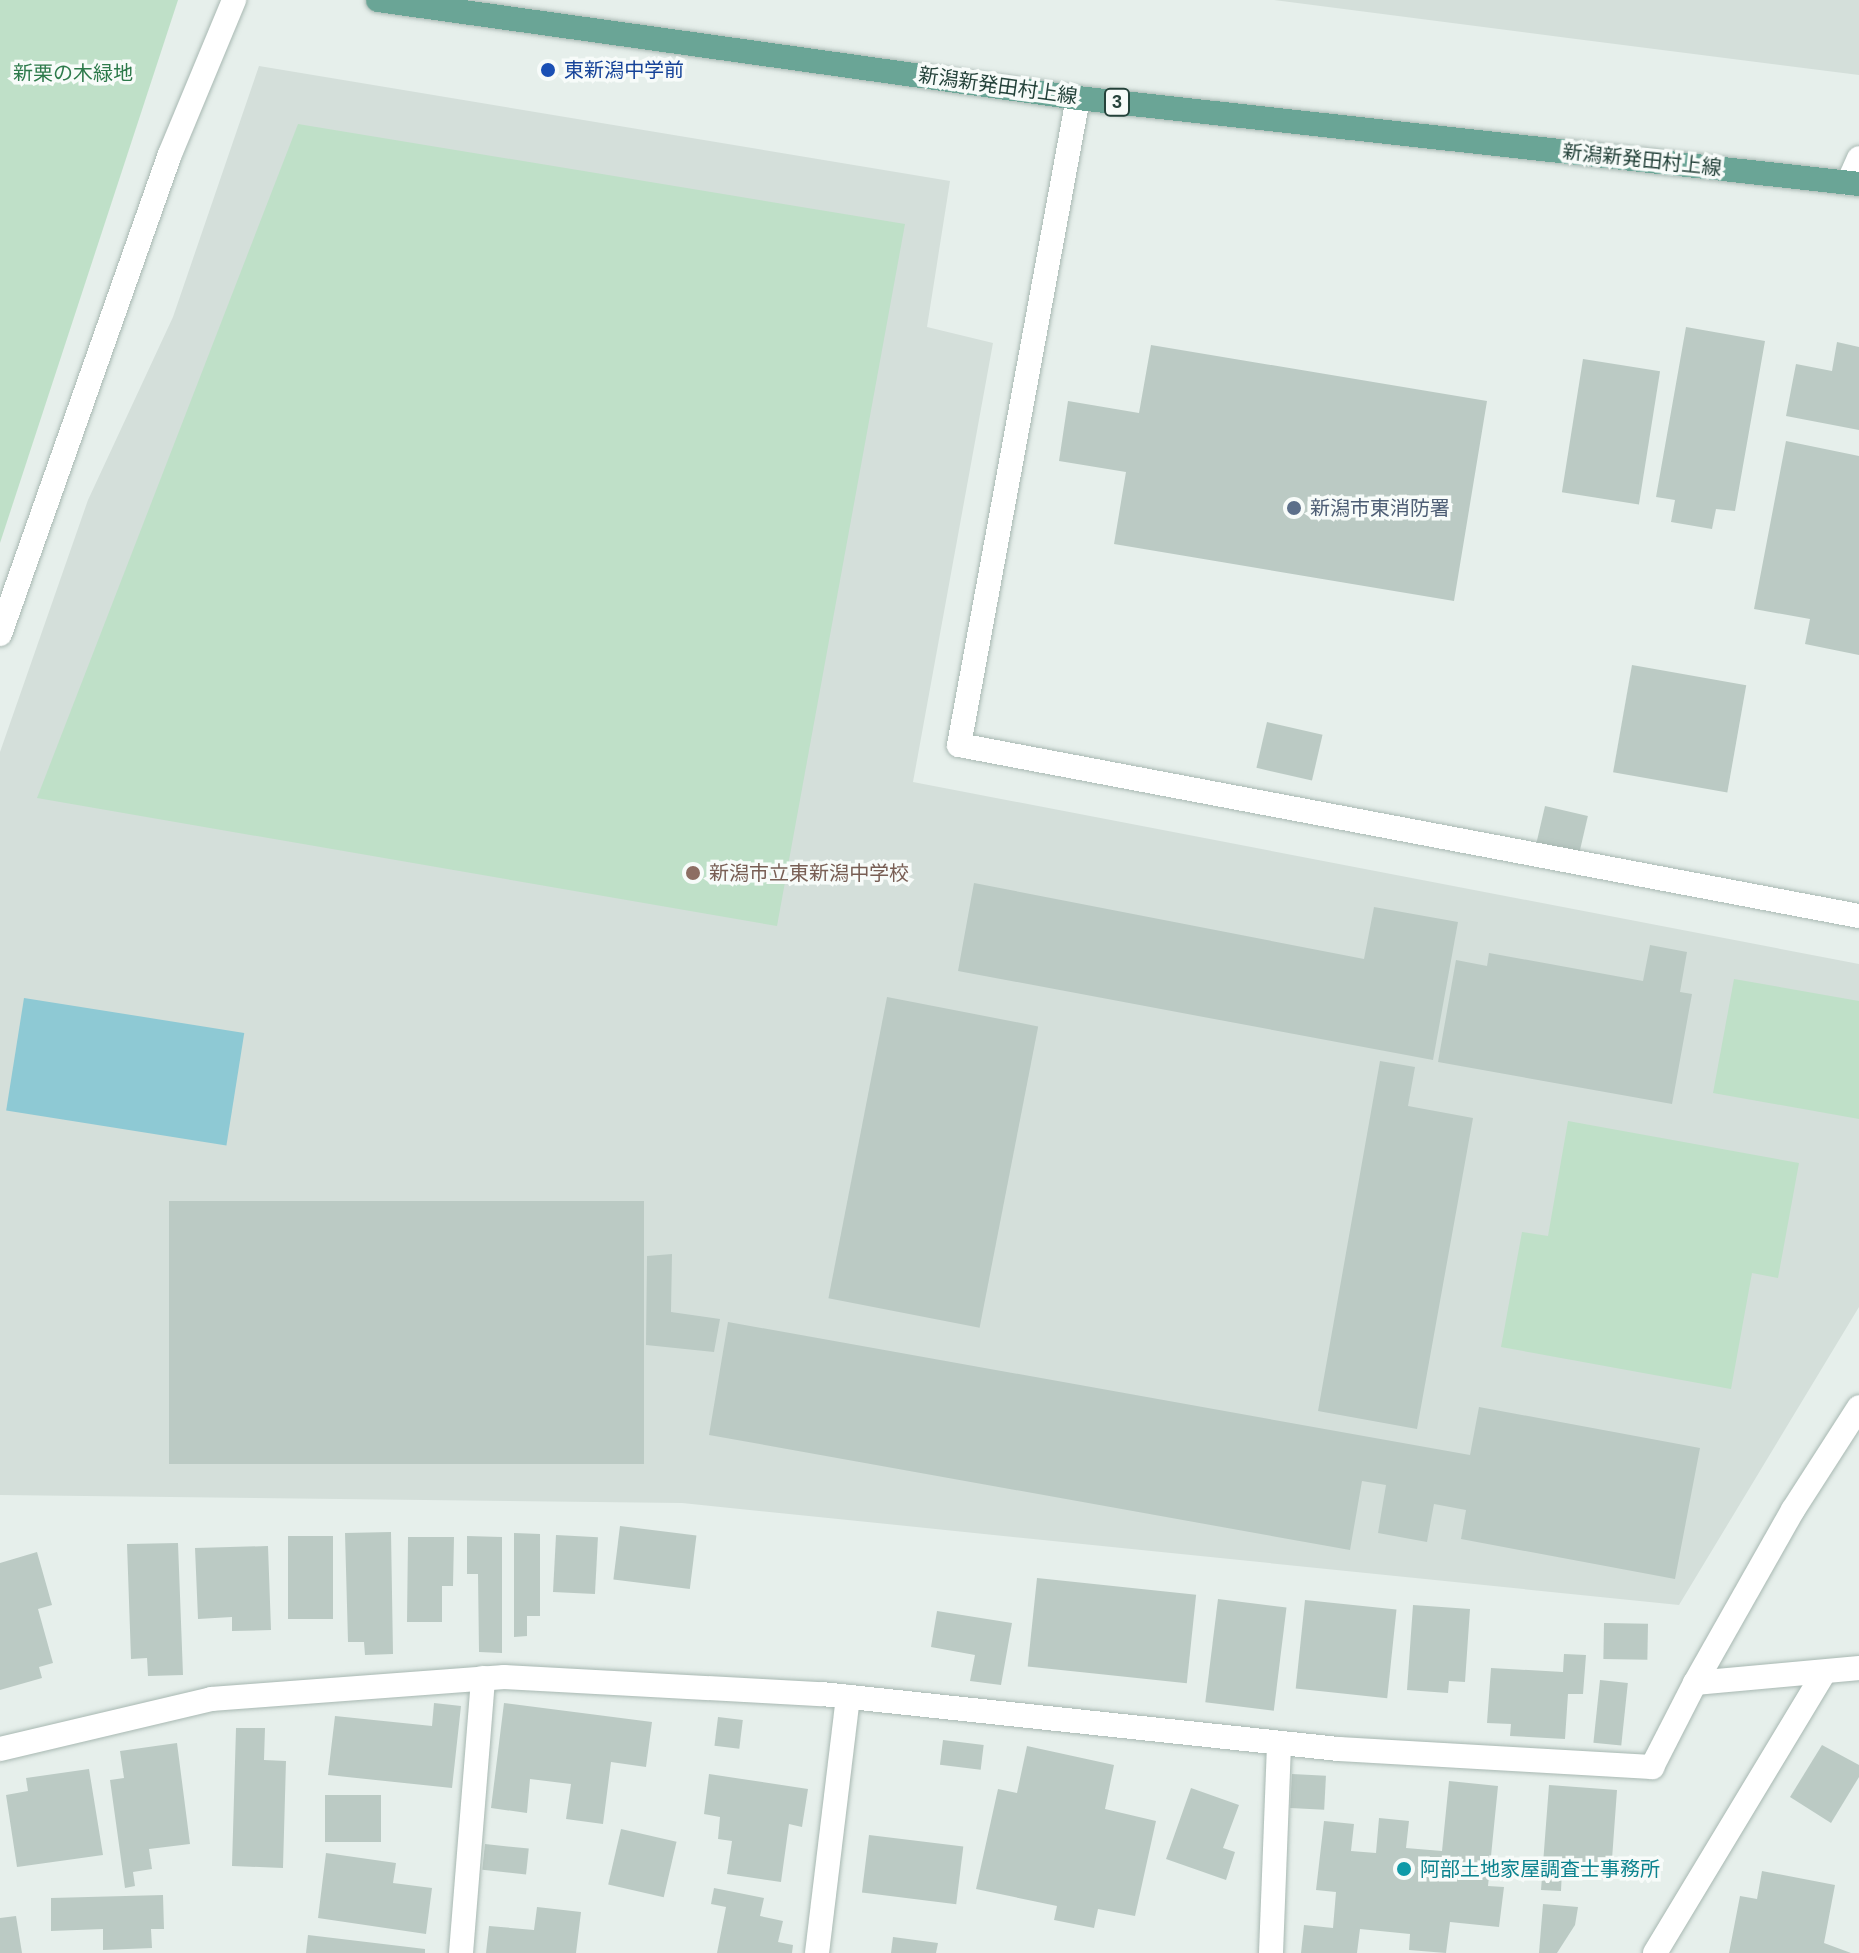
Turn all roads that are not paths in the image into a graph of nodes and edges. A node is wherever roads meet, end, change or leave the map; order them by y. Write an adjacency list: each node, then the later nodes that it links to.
1 (234, 0): 6 (street)
2 (378, 0): 3 (main road, 新潟新発田村上線 / 3)
3 (1078, 98): 5 (main road, 新潟新発田村上線 / 3); 7 (street)
4 (1859, 158): 5 (street)
5 (1853, 183)
6 (0, 634)
7 (1859, 916)
8 (1859, 1407): 12 (street)
9 (1859, 1668): 10 (street)
10 (1822, 1676): 12 (street); 19 (street)
11 (483, 1678): 13 (street); 15 (street); 16 (street)
12 (1695, 1683): 14 (street)
13 (848, 1697): 14 (street); 17 (street)
14 (1279, 1743): 18 (street)
15 (0, 1749)
16 (461, 1953)
17 (817, 1953)
18 (1271, 1953)
19 (1655, 1953)

